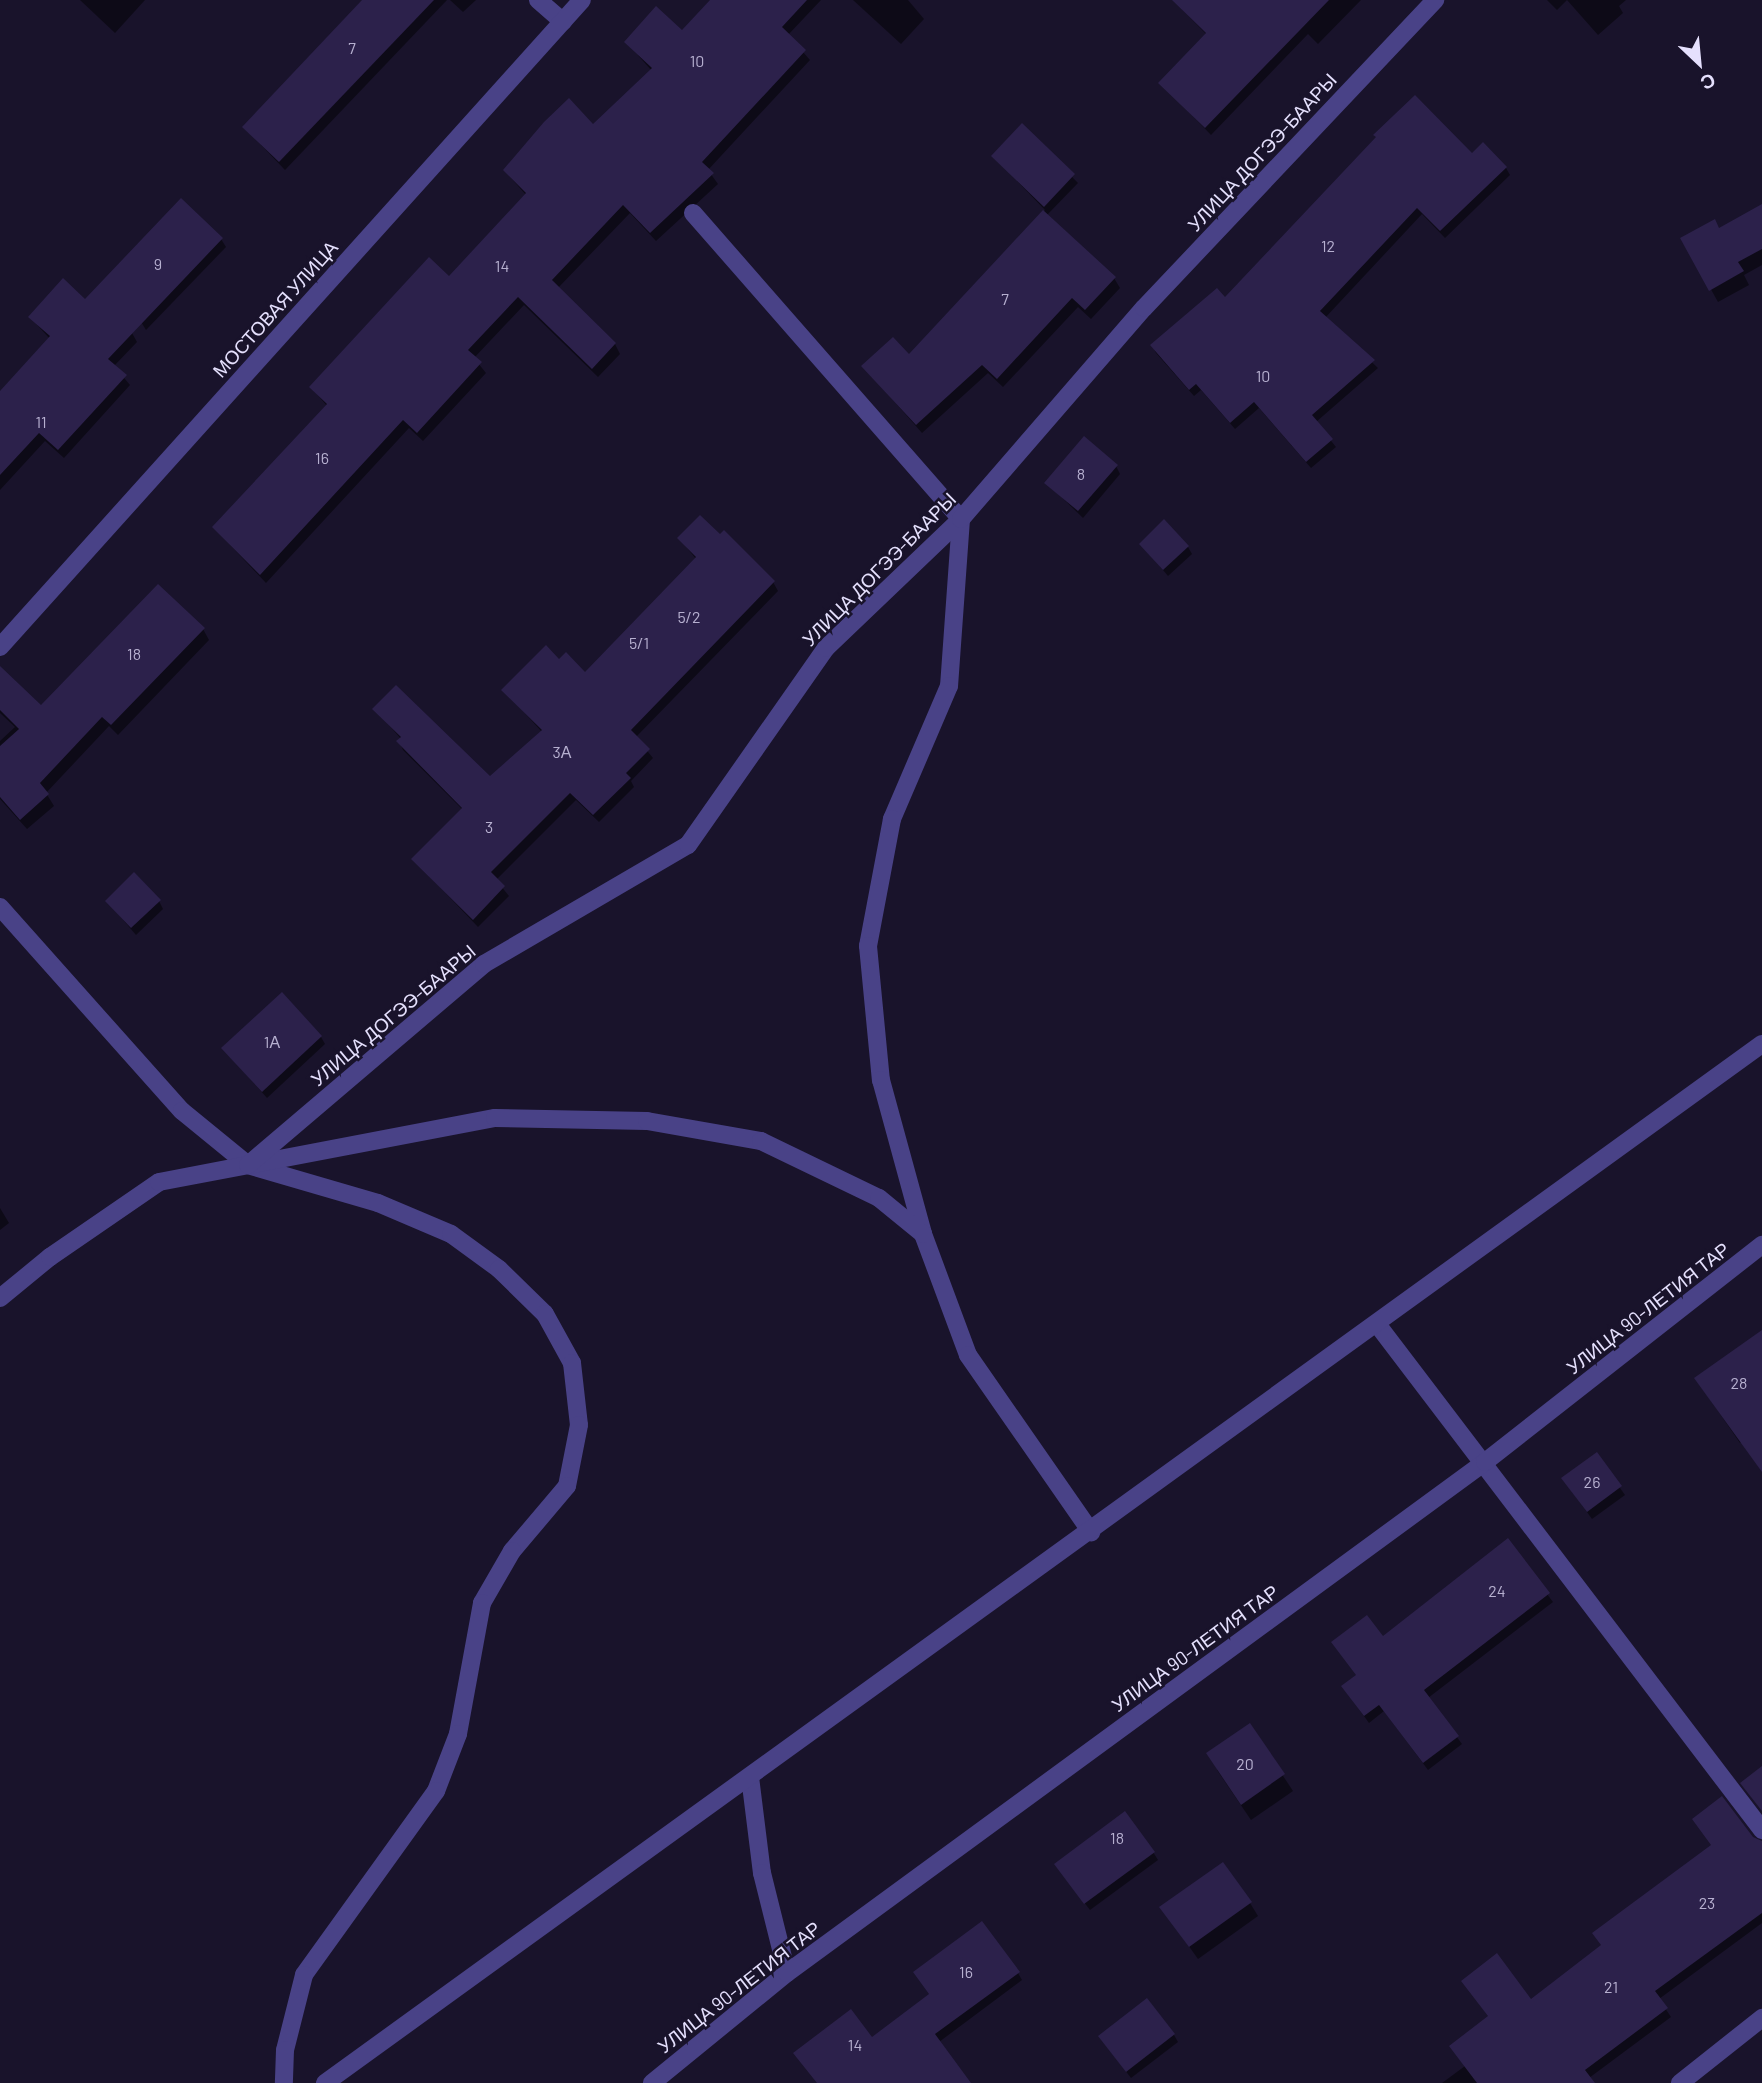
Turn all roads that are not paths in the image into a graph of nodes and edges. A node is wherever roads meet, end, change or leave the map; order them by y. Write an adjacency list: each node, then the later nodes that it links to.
1 (538, 0): 4 (street)
2 (582, 0): 4 (street, МОСТОВАЯ УЛИЦА)
3 (1435, 0): 6 (street, УЛИЦА ДОГЭЭ-БААРЫ)
4 (563, 22): 7 (street, МОСТОВАЯ УЛИЦА)
5 (693, 213): 6 (street)
6 (961, 519): 10 (street, УЛИЦА ДОГЭЭ-БААРЫ); 11 (street)
7 (0, 647)
8 (0, 907): 10 (street)
9 (1762, 1044): 14 (street)
10 (248, 1165): 11 (street); 13 (street); 21 (street)
11 (923, 1234): 16 (street)
12 (1762, 1245): 15 (street, УЛИЦА 90-ЛЕТИЯ ТАР)
13 (0, 1298)
14 (1377, 1324): 15 (street); 16 (street)
15 (1485, 1462): 18 (street); 19 (street, УЛИЦА 90-ЛЕТИЯ ТАР)
16 (1091, 1532): 17 (street)
17 (750, 1777): 19 (street); 22 (street)
18 (1762, 1830)
19 (787, 1973): 23 (street, УЛИЦА 90-ЛЕТИЯ ТАР)
20 (1762, 2018): 24 (street)
21 (284, 2083)
22 (325, 2083)
23 (652, 2083)
24 (1680, 2083)

